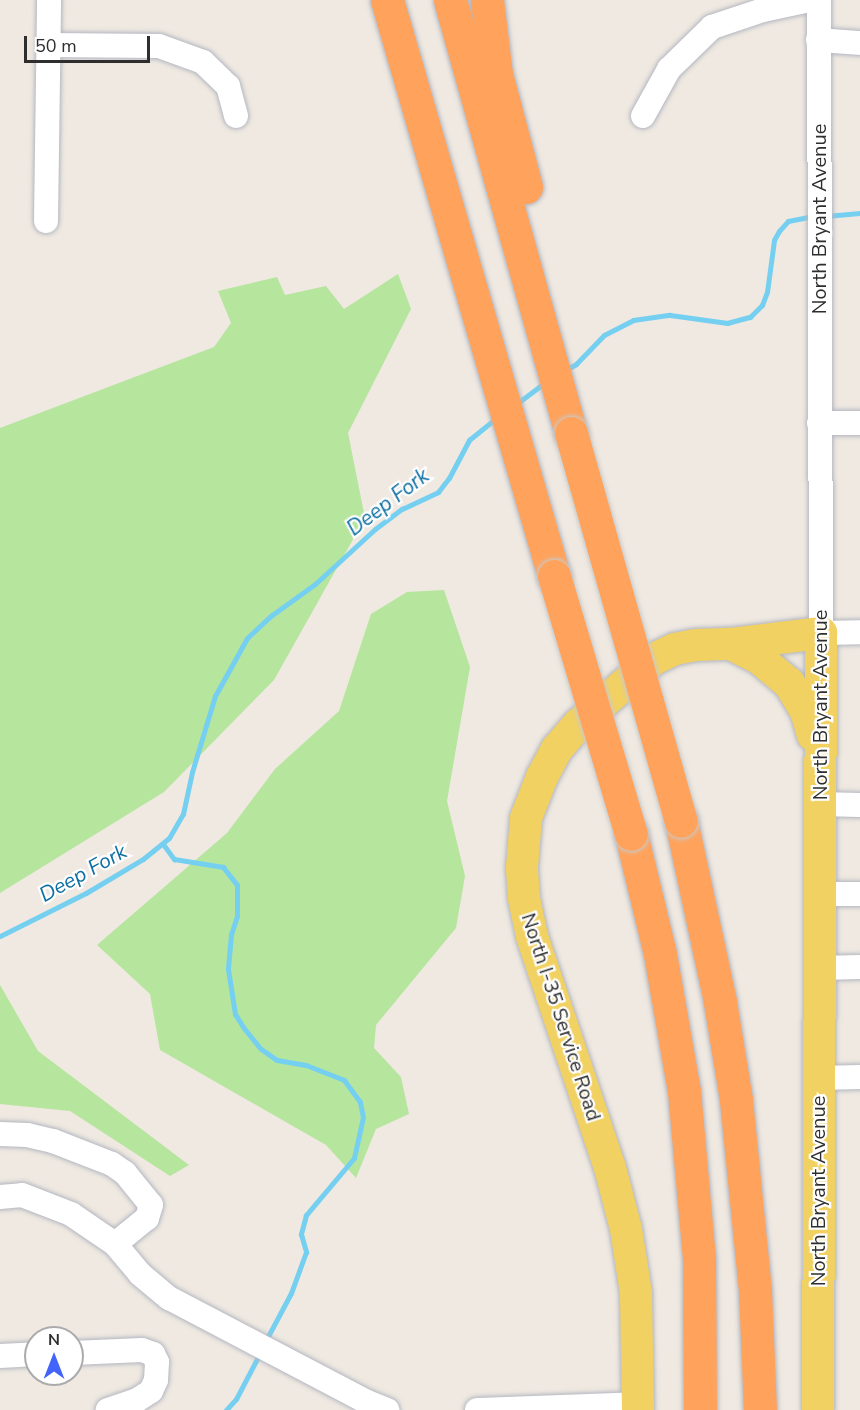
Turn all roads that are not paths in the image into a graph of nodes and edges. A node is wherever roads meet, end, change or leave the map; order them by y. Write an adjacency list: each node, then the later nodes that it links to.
1 (49, 0): 9 (street)
2 (387, 0): 38 (highway, bridge)
3 (450, 0): 12 (highway)
4 (487, 0): 12 (highway)
5 (810, 0): 11 (street)
6 (819, 0): 7 (street, North Bryant Avenue)
7 (818, 40): 8 (street); 14 (street, North Bryant Avenue)
8 (860, 43)
9 (49, 45): 10 (street); 13 (street)
10 (236, 116)
11 (643, 116)
12 (521, 207): 39 (highway, bridge)
13 (46, 221)
14 (819, 423): 15 (street); 17 (street, North Bryant Avenue)
15 (860, 423)
16 (860, 632): 17 (street)
17 (821, 633): 18 (main road, North I-35 Service Road); 19 (main road, North Bryant Avenue)
18 (731, 644): 19 (main road); 34 (main road, North I-35 Service Road)
19 (819, 772): 20 (main road, North Bryant Avenue)
20 (819, 804): 21 (street); 22 (main road, North Bryant Avenue)
21 (860, 805)
22 (819, 894): 23 (street); 25 (main road, North Bryant Avenue)
23 (860, 894)
24 (860, 967): 25 (street)
25 (819, 968): 27 (main road, North Bryant Avenue)
26 (860, 1077): 27 (street)
27 (819, 1078): 40 (main road, North Bryant Avenue)
28 (0, 1134): 30 (street)
29 (0, 1197): 30 (street)
30 (115, 1244): 36 (street)
31 (84, 1352): 35 (street)
32 (24, 1355): 33 (street)
33 (0, 1356)
34 (638, 1407): 37 (street)
35 (108, 1410)
36 (387, 1410)
37 (477, 1410)
38 (700, 1410)
39 (760, 1410)
40 (818, 1410)

